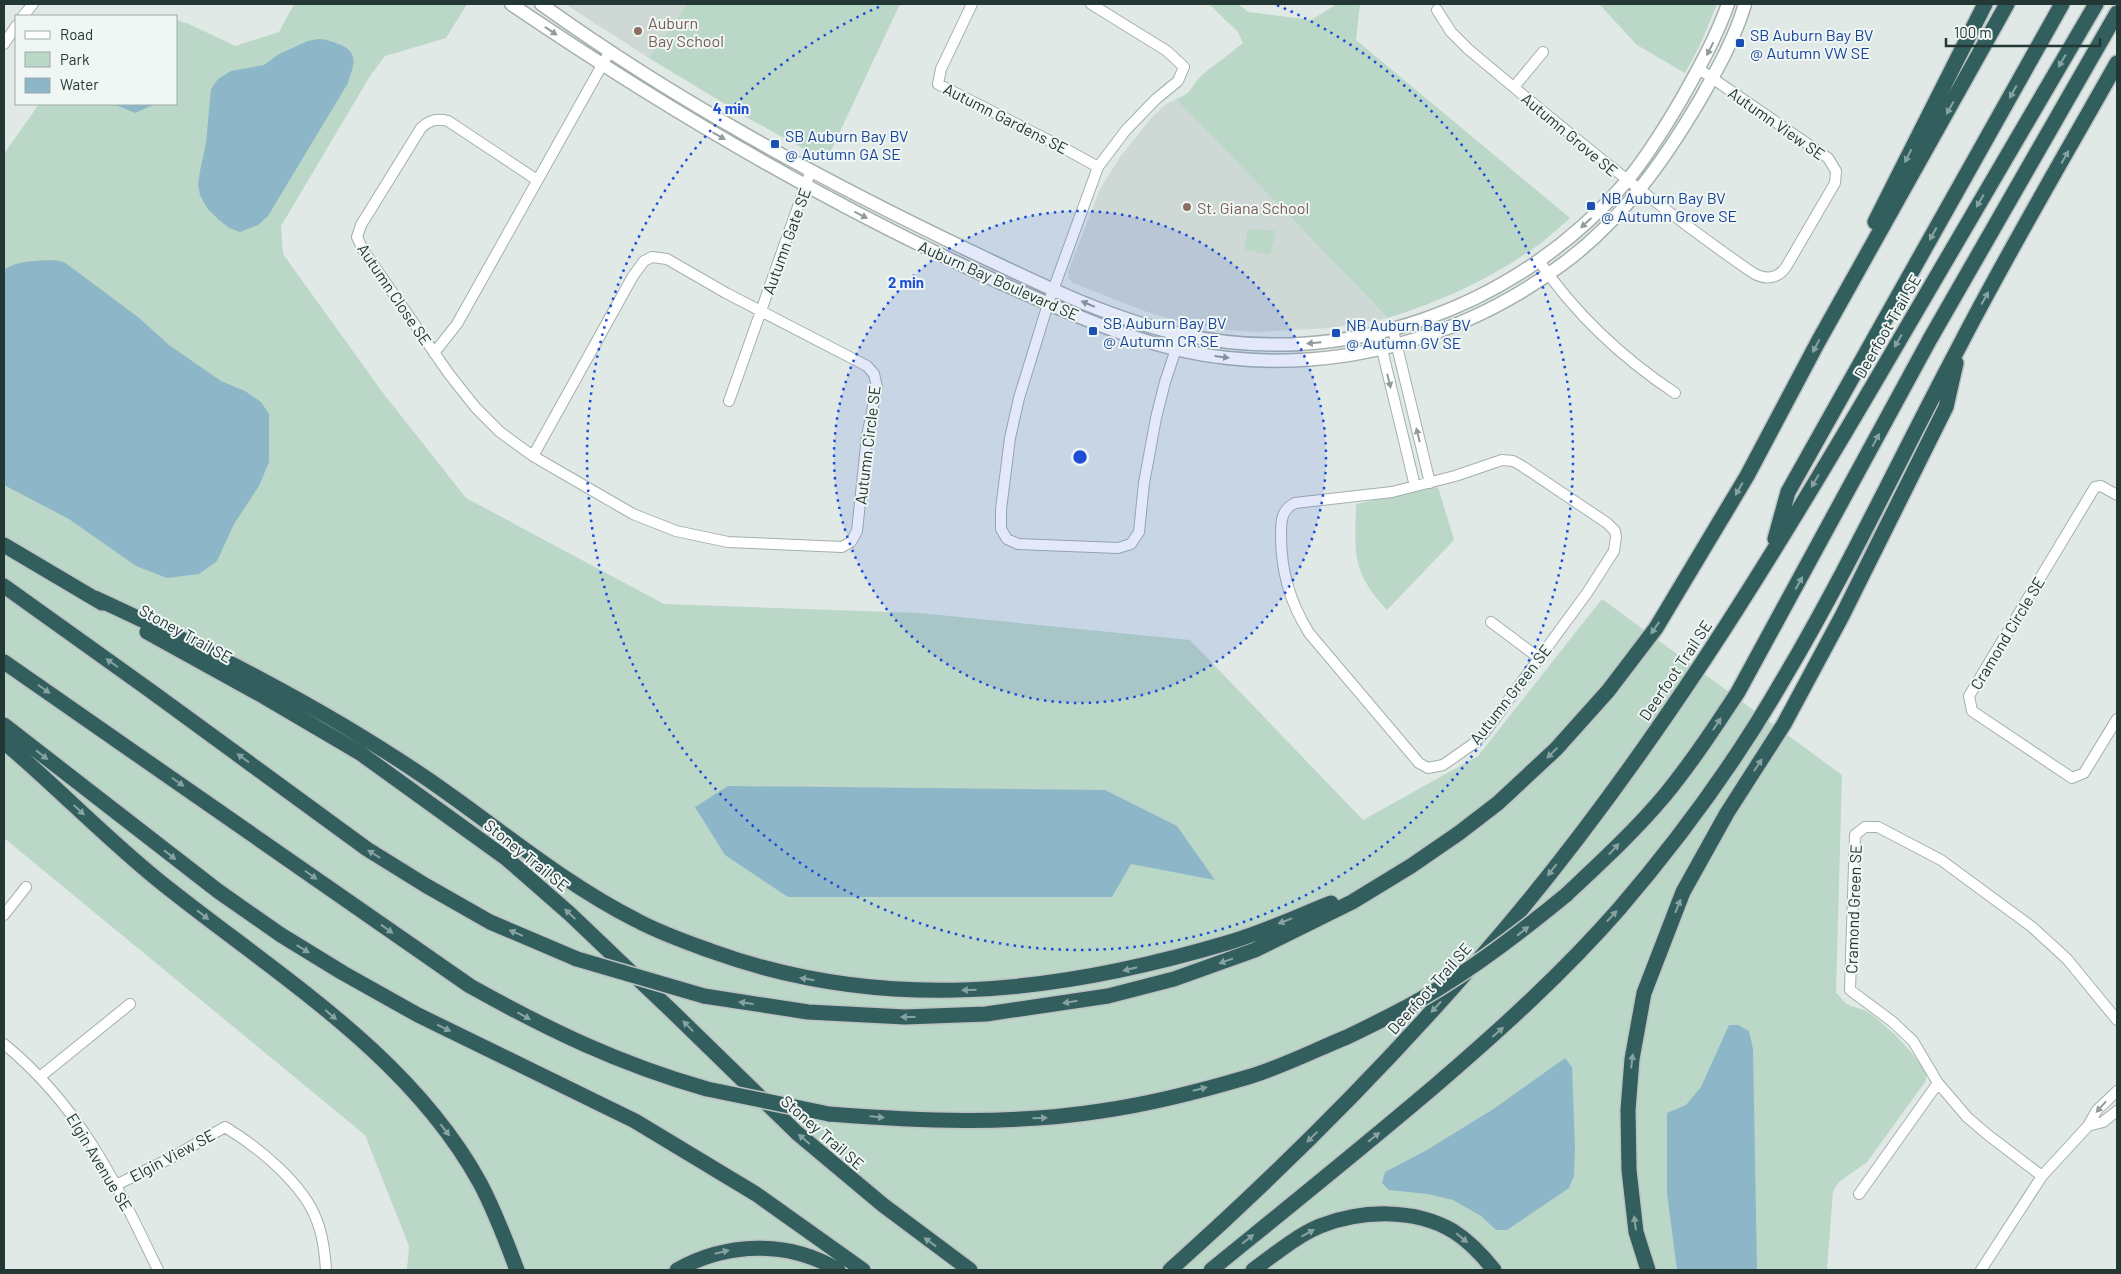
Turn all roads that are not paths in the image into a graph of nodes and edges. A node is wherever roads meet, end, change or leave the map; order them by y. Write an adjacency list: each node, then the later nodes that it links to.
1 (33, 4): 14 (street)
2 (511, 4): 20 (street, Auburn Bay Boulevard SE, one-way to 20)
3 (541, 4): 17 (street, Auburn Bay Boulevard SE)
4 (972, 4): 24 (street, Autumn Gardens SE)
5 (1091, 4): 24 (street)
6 (1728, 4): 21 (street, Auburn Bay Boulevard SE, one-way to 21)
7 (1745, 4): 22 (street, Auburn Bay Boulevard SE)
8 (1985, 4): 33 (highway, one-way to 33)
9 (2006, 4): 33 (highway, one-way to 33)
10 (2062, 4): 51 (highway, one-way to 51)
11 (2096, 4): 51 (highway, Deerfoot Trail SE, one-way to 51)
12 (1437, 10): 23 (street, Autumn Grove SE)
13 (2117, 13): 56 (highway, one-way to 13, bridge)
14 (24, 15)
15 (15, 28): 16 (street)
16 (4, 44)
17 (610, 51): 20 (street, Autumn Close SE); 25 (street, Auburn Bay Boulevard SE)
18 (1542, 52): 23 (street, Autumn Grove SE)
19 (2117, 63): 39 (highway, one-way to 19)
20 (602, 65): 26 (street, Autumn Close SE); 28 (street, Auburn Bay Boulevard SE, one-way to 28)
21 (1699, 69): 22 (street, Autumn View SE); 27 (street, Auburn Bay Boulevard SE)
22 (1712, 78): 29 (street, Auburn Bay Boulevard SE); 29 (street, Autumn View SE)
23 (1514, 87): 27 (street, Autumn Grove SE)
24 (1098, 167): 32 (street)
25 (811, 170): 28 (street, Autumn Gate SE); 32 (street, Auburn Bay Boulevard SE)
26 (537, 180): 43 (street, Autumn Close SE); 43 (street, Autumn Close SE)
27 (1627, 181): 29 (street, Autumn Grove SE); 30 (street, Auburn Bay Boulevard SE, one-way to 30)
28 (806, 186): 34 (street, Auburn Bay Boulevard SE, one-way to 34); 35 (street, Autumn Gate SE)
29 (1639, 191): 31 (street, Auburn Bay Boulevard SE)
30 (1539, 262): 31 (street); 36 (street, Auburn Bay Boulevard SE)
31 (1548, 275): 40 (street, Auburn Bay Boulevard SE); 44 (street)
32 (1053, 288): 34 (street); 37 (street, Auburn Bay Boulevard SE, one-way to 32)
33 (1840, 303): 60 (highway, one-way to 60)
34 (1048, 304): 42 (street, Auburn Bay Boulevard SE); 42 (street)
35 (761, 311): 45 (street, Autumn Gate SE); 46 (street, Autumn Circle SE); 46 (street, Autumn Circle SE)
36 (1393, 330): 38 (street, Auburn Bay Boulevard SE); 40 (street)
37 (1181, 334): 38 (street, Auburn Bay Boulevard SE, one-way to 37); 42 (street)
38 (1378, 334): 41 (street)
39 (1962, 341): 82 (highway, one-way to 39); 85 (highway, one-way to 39)
40 (1396, 346): 41 (street, Auburn Bay Boulevard SE); 47 (street, one-way to 40)
41 (1382, 349): 42 (street, Auburn Bay Boulevard SE, one-way to 41); 48 (street, one-way to 48)
42 (1175, 350)
43 (434, 353): 46 (street, Autumn Circle SE)
44 (1674, 393)
45 (729, 401)
46 (533, 456)
47 (1430, 483): 48 (street, Autumn Green SE); 55 (street, Autumn Green SE)
48 (1415, 486): 55 (street, Autumn Green SE)
49 (2117, 495): 57 (street, Cramond Circle SE)
50 (4, 545): 53 (highway, Stoney Trail SE)
51 (1770, 557): 81 (highway, Deerfoot Trail SE, one-way to 81)
52 (4, 586): 60 (highway, one-way to 52, bridge)
53 (95, 598): 60 (highway, one-way to 53); 80 (highway, Stoney Trail SE, one-way to 53)
54 (1492, 622): 55 (street)
55 (1539, 658)
56 (4, 662)
57 (2117, 719)
58 (4, 724): 79 (highway, one-way to 79)
59 (4, 742): 76 (highway, one-way to 76)
60 (1379, 884)
61 (26, 887): 62 (street)
62 (4, 915)
63 (130, 1004): 66 (street)
64 (2117, 1020): 67 (street, Cramond Green SE)
65 (4, 1044): 66 (street, Elgin Avenue SE)
66 (41, 1076): 72 (street, Elgin Avenue SE)
67 (1938, 1083): 71 (street, Cramond Green SE); 73 (street)
68 (2117, 1091): 70 (street, one-way to 70)
69 (2117, 1110): 70 (street)
70 (2088, 1126): 71 (street)
71 (2042, 1176): 86 (street)
72 (116, 1185): 74 (street, Elgin Avenue SE); 75 (street, Elgin View SE)
73 (1859, 1194)
74 (158, 1270)
75 (326, 1270)
76 (517, 1270)
77 (677, 1270): 78 (highway, one-way to 78)
78 (838, 1270)
79 (863, 1270)
80 (970, 1270)
81 (1170, 1270)
82 (1210, 1270)
83 (1253, 1270): 84 (highway, one-way to 84)
84 (1494, 1270)
85 (1648, 1270)
86 (1981, 1270)

